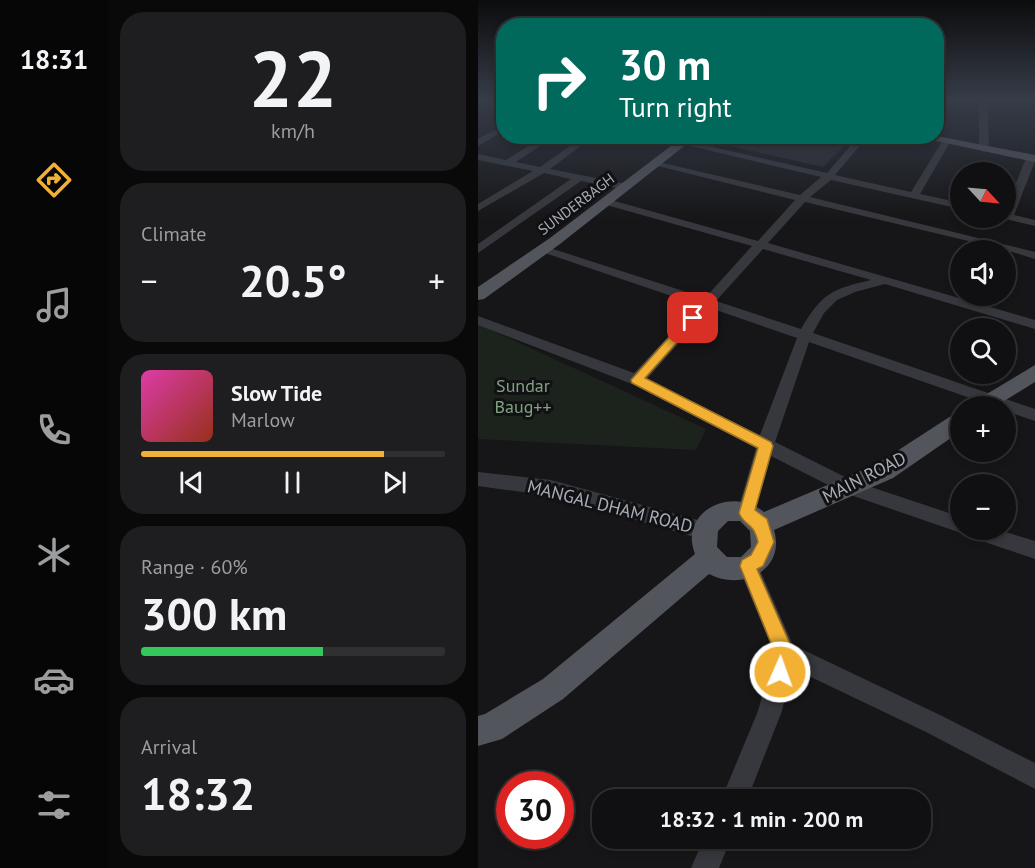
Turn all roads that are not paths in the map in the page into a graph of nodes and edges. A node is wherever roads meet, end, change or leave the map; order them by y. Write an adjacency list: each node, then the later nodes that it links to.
1 (984, 140): 8 (street)
2 (946, 142): 8 (main road); 17 (street)
3 (538, 144): 11 (street)
4 (579, 144): 13 (street)
5 (682, 144): 12 (main road, SUNDERBAGH)
6 (703, 144): 14 (street)
7 (857, 144): 14 (street)
8 (984, 149): 10 (main road)
9 (478, 157): 11 (street)
10 (1033, 159): 18 (street)
11 (507, 163): 13 (street)
12 (656, 163): 16 (main road, SUNDERBAGH); 19 (street)
13 (542, 170): 15 (street); 22 (street)
14 (829, 176): 17 (street); 19 (street)
15 (580, 177): 16 (street); 26 (street)
16 (627, 187): 20 (main road, SUNDERBAGH)
17 (914, 196): 21 (street)
18 (1016, 197)
19 (802, 199): 25 (street); 28 (street)
20 (607, 202): 25 (street); 27 (main road, SUNDERBAGH)
21 (950, 204)
22 (478, 208)
23 (1016, 219): 24 (street)
24 (1034, 223)
25 (761, 245): 29 (street); 31 (street)
26 (478, 249)
27 (543, 249): 30 (main road, SUNDERBAGH); 31 (street)
28 (1034, 256)
29 (886, 280): 33 (street); 34 (street)
30 (478, 296)
31 (707, 302): 34 (street); 36 (street)
32 (478, 320): 36 (street)
33 (1034, 325)
34 (804, 335): 37 (street); 42 (street)
35 (1034, 372): 38 (main road)
36 (637, 380): 42 (street)
37 (968, 396)
38 (998, 396)
39 (1016, 410): 40 (street)
40 (1034, 414)
41 (950, 427): 44 (main road, MAIN ROAD)
42 (766, 446): 44 (street); 45 (street)
43 (478, 479): 47 (street, MANGAL DHAM ROAD)
44 (848, 487): 45 (main road, MAIN ROAD); 46 (street)
45 (754, 519): 47 (main road); 51 (main road)
46 (950, 521)
47 (705, 531): 50 (main road)
48 (1004, 540): 49 (street)
49 (1034, 550)
50 (709, 558): 51 (main road); 53 (main road)
51 (748, 566): 52 (street)
52 (785, 653): 54 (street); 55 (street)
53 (478, 731)
54 (1034, 777)
55 (738, 789)
56 (713, 849): 57 (street)
57 (705, 868)

